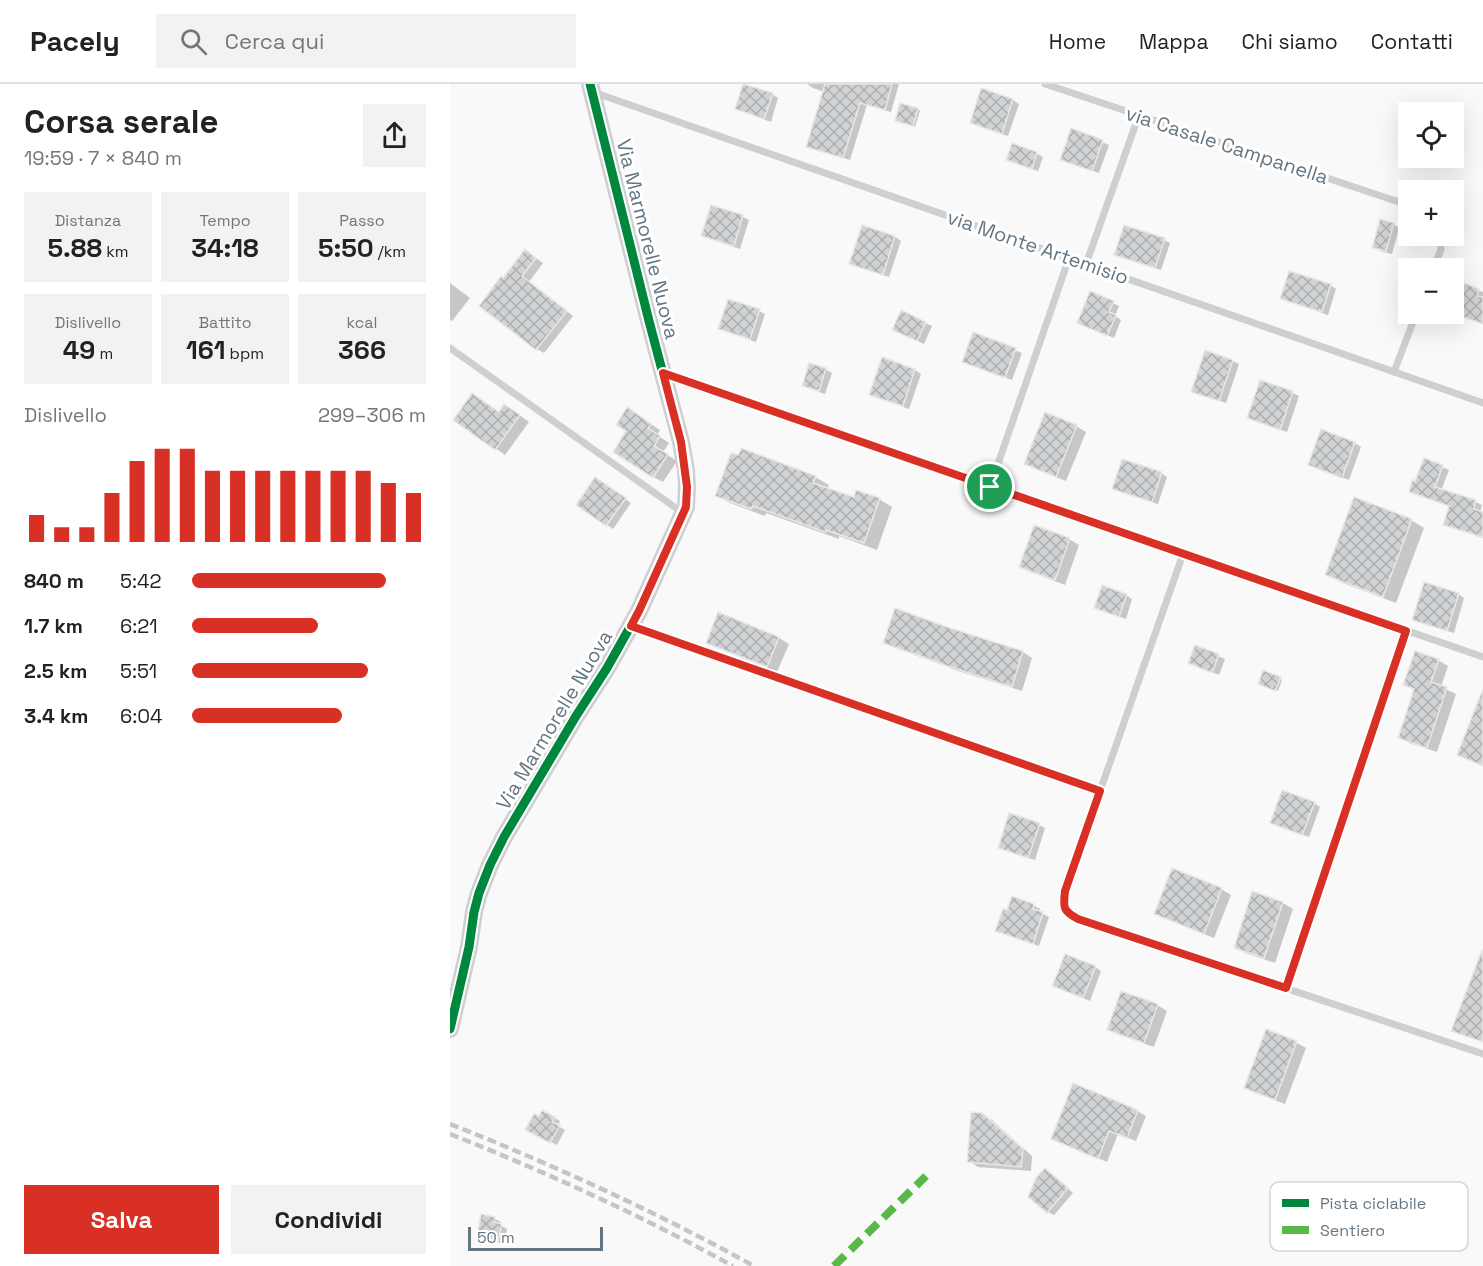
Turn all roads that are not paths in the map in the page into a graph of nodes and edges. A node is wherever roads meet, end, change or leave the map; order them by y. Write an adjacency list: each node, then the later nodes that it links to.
1 (1045, 84): 3 (lane, via Casale Campanella)
2 (591, 88): 5 (lane, via Monte Artemisio); 10 (street, Via Marmorelle Nuova)
3 (1139, 115): 4 (lane, via Casale Campanella); 6 (lane)
4 (1398, 202)
5 (1070, 258): 6 (lane, via Monte Artemisio); 12 (lane)
6 (1086, 264): 9 (lane, via Monte Artemisio)
7 (1412, 324): 9 (lane)
8 (450, 348): 13 (lane)
9 (1394, 372): 11 (lane, via Monte Artemisio)
10 (663, 373): 12 (lane); 13 (street, Via Marmorelle Nuova)
11 (1483, 403)
12 (990, 487): 14 (lane)
13 (684, 513): 15 (street, Via Marmorelle Nuova)
14 (1184, 554): 16 (lane); 18 (lane)
15 (631, 626): 18 (lane); 20 (street, Via Marmorelle Nuova)
16 (1406, 631): 17 (lane); 19 (lane)
17 (1483, 657)
18 (1100, 791): 19 (lane)
19 (1286, 988): 21 (lane)
20 (450, 1029)
21 (1483, 1054)

